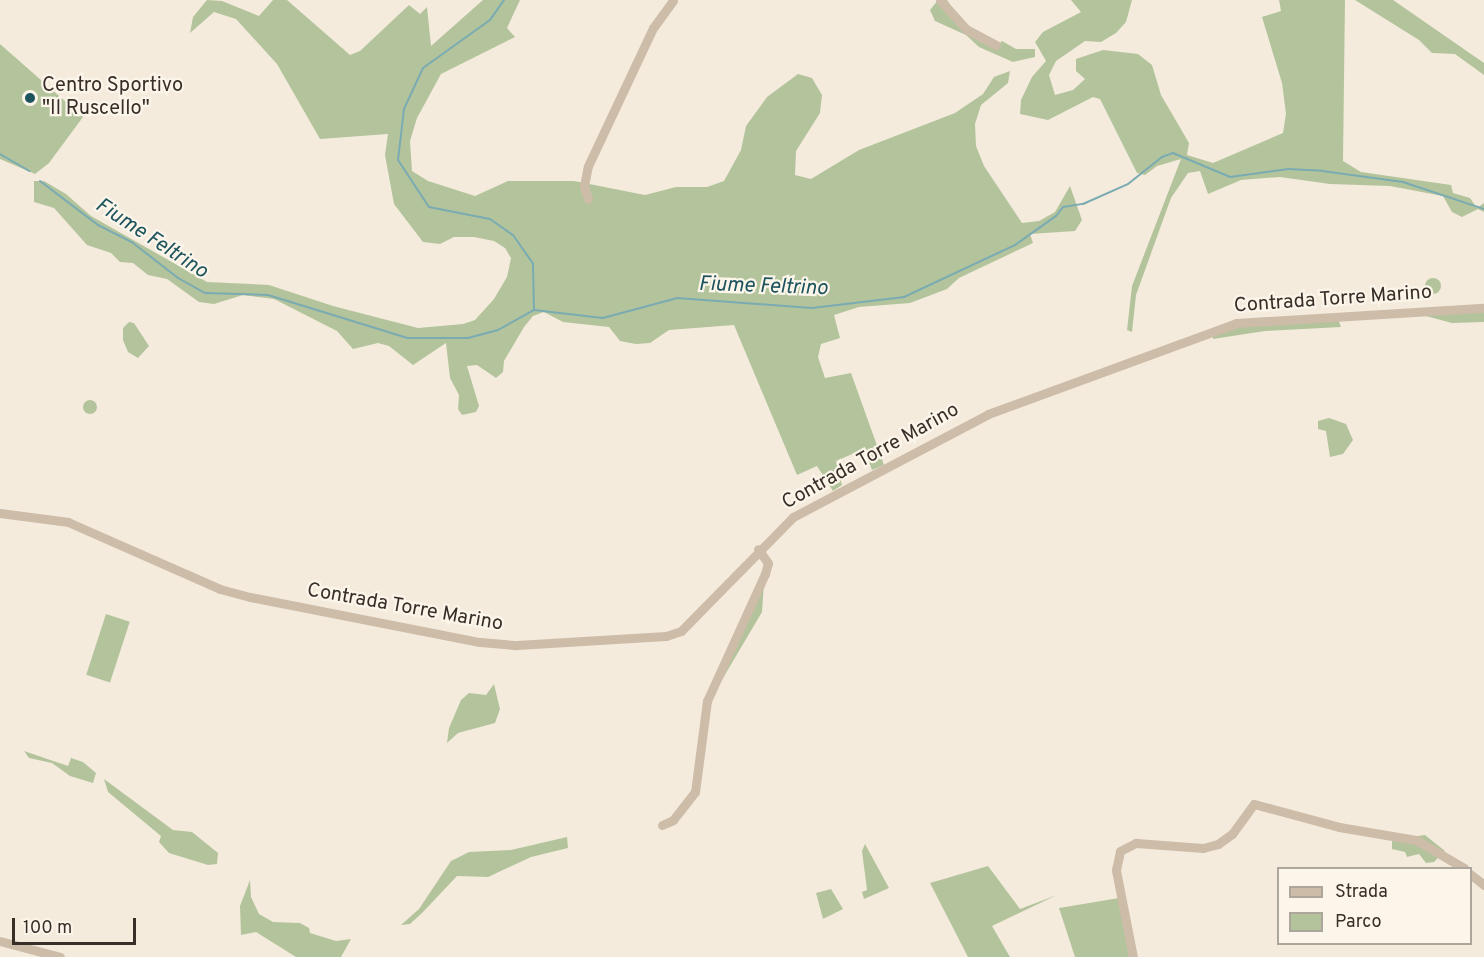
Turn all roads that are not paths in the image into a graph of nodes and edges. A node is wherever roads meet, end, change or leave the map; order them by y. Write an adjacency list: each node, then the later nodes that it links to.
1 (672, 0): 4 (street)
2 (940, 0): 3 (street)
3 (996, 45)
4 (588, 199)
5 (1484, 308): 7 (street, Contrada Torre Marino)
6 (0, 513): 7 (street, Contrada Torre Marino)
7 (758, 549): 8 (street)
8 (662, 825)
9 (1462, 867): 14 (street)
10 (1472, 875): 11 (street)
11 (1484, 885)
12 (0, 941): 13 (street)
13 (60, 957)
14 (1133, 957)

